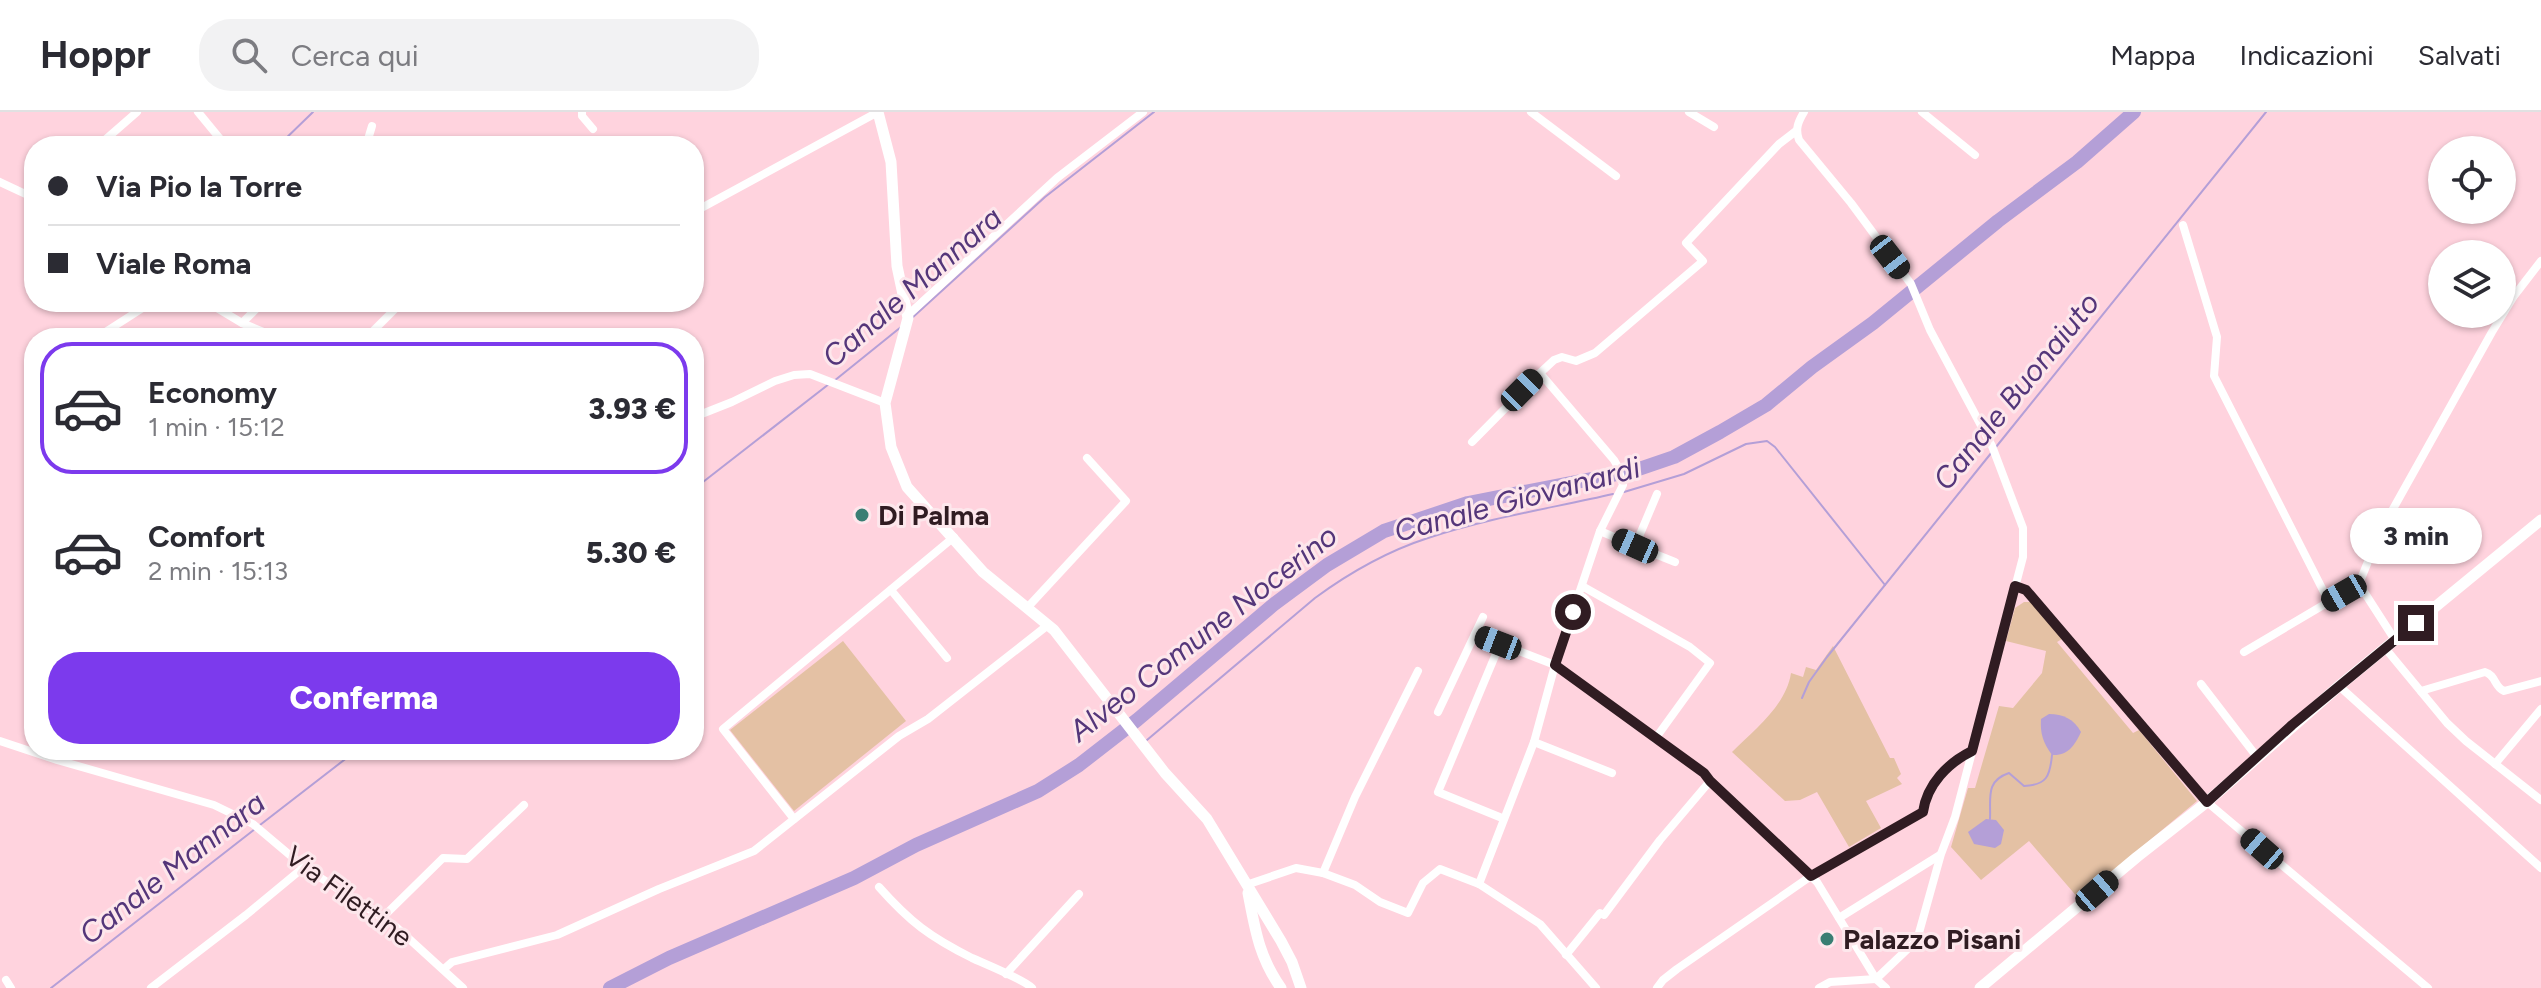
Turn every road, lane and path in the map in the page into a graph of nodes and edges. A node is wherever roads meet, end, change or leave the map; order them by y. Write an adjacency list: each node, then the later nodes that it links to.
1 (137, 112): 14 (street)
2 (198, 112): 15 (street)
3 (582, 112): 12 (street)
4 (878, 112): 21 (street); 28 (main road)
5 (1143, 112): 28 (street)
6 (1531, 112): 18 (street)
7 (1689, 112): 11 (street)
8 (1804, 112): 13 (street)
9 (1922, 112): 17 (street)
10 (372, 126): 16 (street)
11 (1714, 127)
12 (593, 129)
13 (1796, 131): 33 (street); 46 (street)
14 (109, 136)
15 (218, 136)
16 (369, 136)
17 (1975, 155)
18 (1616, 176)
19 (0, 182): 20 (street)
20 (24, 193)
21 (704, 207)
22 (2183, 225): 48 (street)
23 (2541, 261): 44 (street)
24 (136, 312): 30 (street)
25 (224, 312): 29 (street)
26 (253, 312): 29 (street)
27 (392, 312): 32 (street)
28 (908, 321): 34 (main road)
29 (242, 323): 31 (street)
30 (112, 328)
31 (254, 328)
32 (376, 328)
33 (1540, 373): 36 (street); 40 (street)
34 (885, 403): 35 (street); 41 (main road)
35 (704, 413)
36 (1472, 442)
37 (1087, 458): 49 (street)
38 (1657, 494): 42 (street)
39 (2541, 520): 54 (main road)
40 (1600, 531): 42 (street); 45 (street)
41 (954, 537): 47 (street); 49 (main road)
42 (1635, 546): 43 (street)
43 (1675, 562)
44 (2359, 584): 48 (street); 54 (street)
45 (1582, 586): 57 (street); 65 (street)
46 (2015, 586): 69 (street); 76 (street)
47 (891, 590): 56 (street); 79 (street)
48 (2329, 602): 55 (street)
49 (1027, 608): 51 (main road)
50 (1483, 617): 52 (street)
51 (1048, 625): 79 (street); 86 (main road)
52 (1475, 634): 53 (street); 64 (street)
53 (1500, 644): 57 (street); 78 (street)
54 (2390, 644): 61 (main road); 62 (street)
55 (2244, 652)
56 (947, 658)
57 (1555, 665): 65 (street); 67 (street)
58 (1418, 671): 83 (street)
59 (2541, 681): 62 (street)
60 (2201, 684): 70 (street)
61 (2339, 686): 70 (main road); 82 (street)
62 (2421, 691): 72 (street)
63 (2541, 709): 72 (street)
64 (1438, 712)
65 (1655, 739): 74 (street)
66 (0, 741): 68 (street, Via Filettine)
67 (1534, 742): 73 (street); 78 (street)
68 (24, 749)
69 (1972, 751): 80 (street); 84 (street)
70 (2257, 757): 76 (main road)
71 (57, 760): 81 (street, Via Filettine)
72 (2495, 764): 75 (street)
73 (1612, 773)
74 (1710, 781): 84 (street); 92 (street)
75 (2541, 800)
76 (2207, 802): 106 (main road); 107 (street)
77 (524, 805): 89 (street)
78 (1502, 818): 85 (street)
79 (794, 819): 94 (street)
80 (1941, 854): 90 (street); 96 (street)
81 (304, 867): 89 (street, Via Filettine); 98 (street)
82 (2541, 868)
83 (1323, 873): 85 (street); 86 (street)
84 (1811, 876): 90 (street); 103 (street)
85 (1479, 884): 92 (street)
86 (1246, 885): 91 (main road); 93 (main road)
87 (879, 887): 95 (street)
88 (1079, 894): 95 (street)
89 (383, 917): 94 (street, Via Filettine)
90 (1839, 918): 96 (street)
91 (1288, 954): 93 (main road); 97 (main road)
92 (1566, 955): 102 (street)
93 (1266, 966): 101 (main road)
94 (444, 969): 99 (street, Via Filettine)
95 (1006, 974): 100 (street)
96 (1876, 979): 104 (street); 105 (street)
97 (1299, 987)
98 (151, 988)
99 (463, 988)
100 (1032, 988)
101 (1281, 988)
102 (1596, 988)
103 (1657, 988)
104 (1819, 988)
105 (1886, 988)
106 (1980, 988)
107 (2428, 988)

